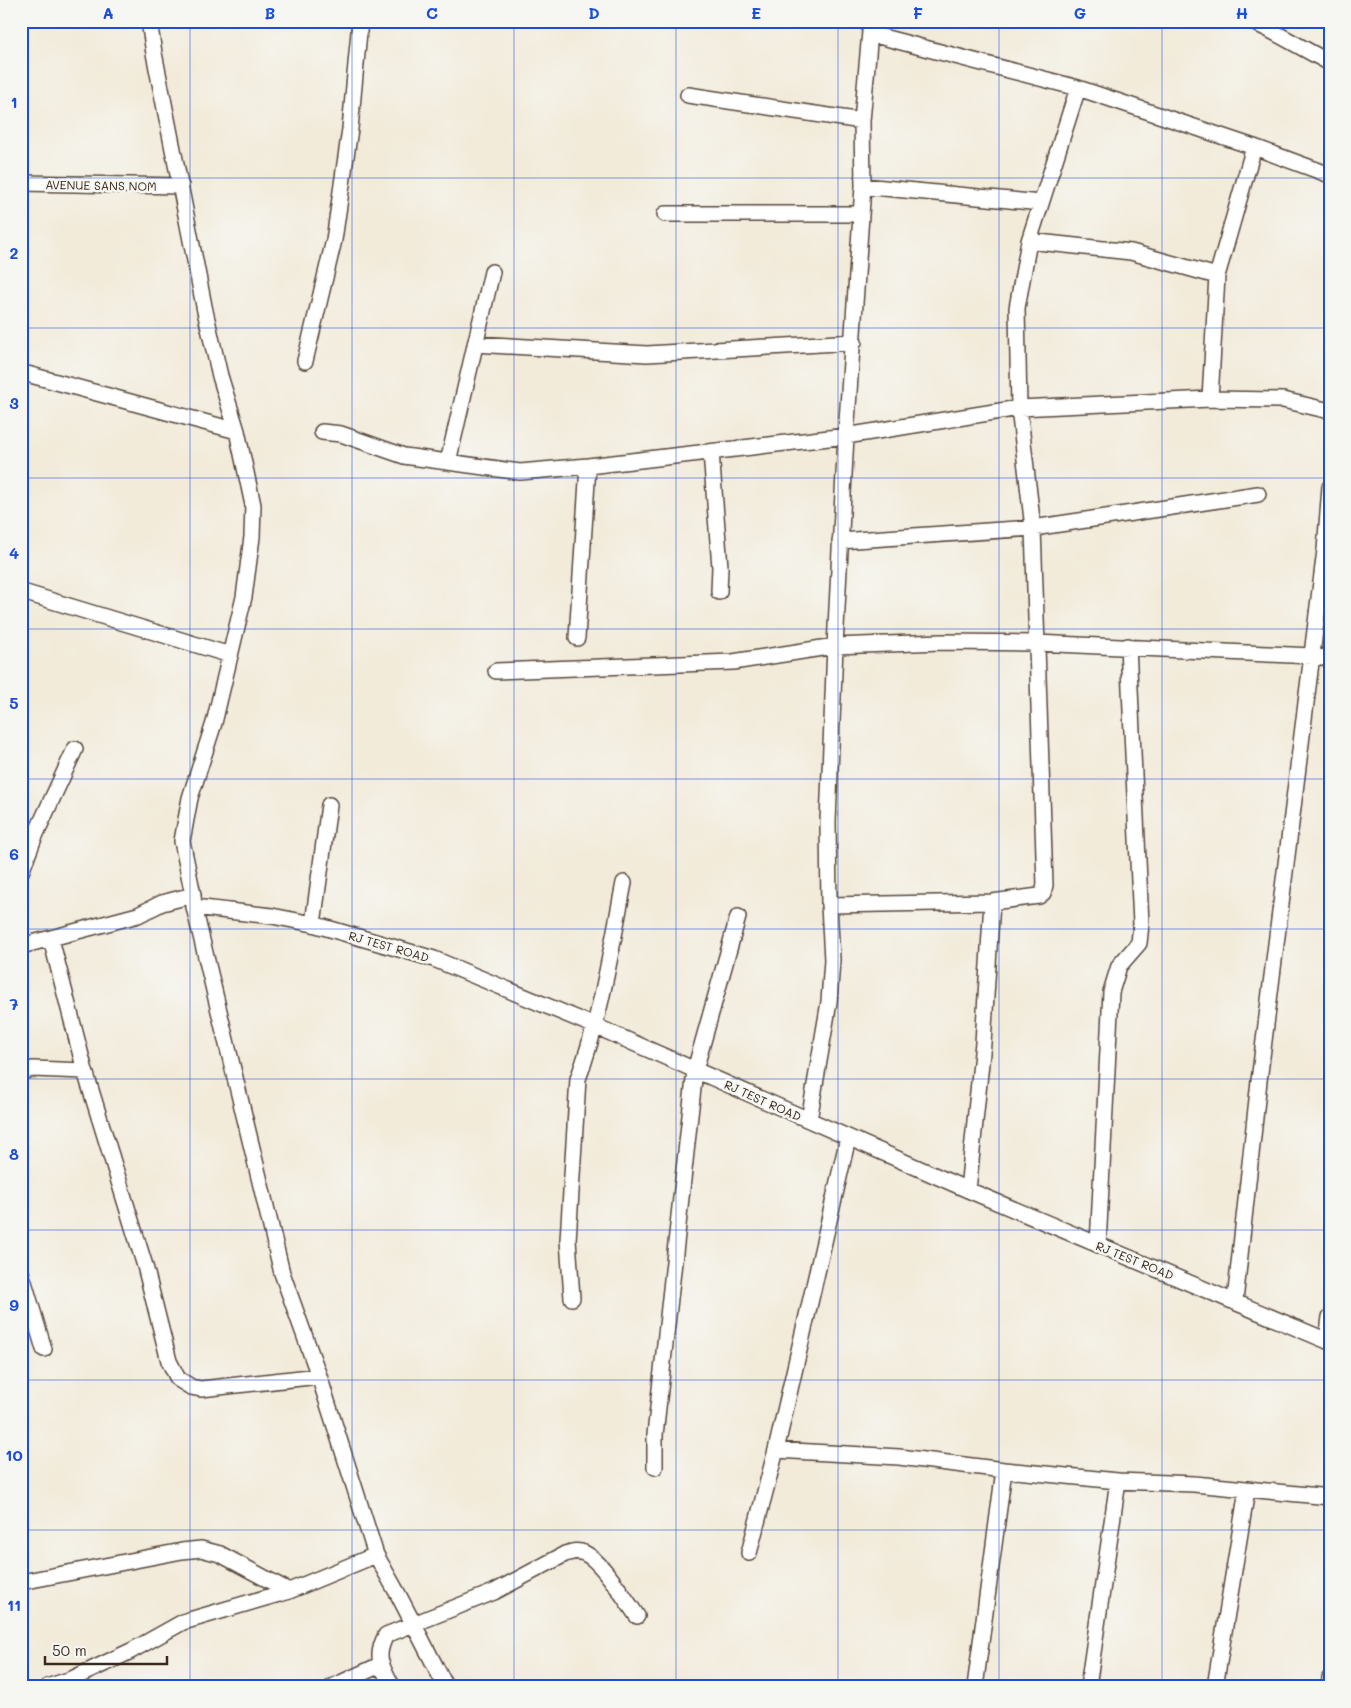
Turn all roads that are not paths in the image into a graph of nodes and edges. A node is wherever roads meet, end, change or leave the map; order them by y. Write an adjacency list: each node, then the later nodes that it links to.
1 (149, 21): 12 (street)
2 (360, 21): 22 (street)
3 (1251, 21): 5 (street)
4 (871, 28): 6 (street); 8 (street)
5 (1330, 63)
6 (1078, 88): 9 (street); 14 (street)
7 (688, 94): 8 (street)
8 (862, 121): 13 (street)
9 (1254, 147): 10 (street); 19 (street)
10 (1330, 175)
11 (21, 183): 12 (street, AVENUE SANS NOM)
12 (181, 186): 27 (street)
13 (863, 186): 14 (street); 16 (street)
14 (1041, 203): 17 (street)
15 (665, 214): 16 (street)
16 (860, 214): 20 (street)
17 (1029, 241): 19 (street); 25 (street)
18 (492, 272): 21 (street)
19 (1217, 276): 24 (street)
20 (854, 342): 21 (street); 29 (street)
21 (475, 344): 31 (street)
22 (305, 361)
23 (27, 374): 27 (street)
24 (1210, 399): 25 (street); 26 (street)
25 (1019, 408): 29 (street); 35 (street)
26 (1330, 411)
27 (237, 431): 43 (street)
28 (322, 432): 31 (street)
29 (846, 436): 30 (street); 36 (street)
30 (711, 452): 32 (street); 37 (street)
31 (448, 462): 32 (street)
32 (588, 466): 39 (street)
33 (1330, 487): 44 (street)
34 (1258, 494): 35 (street)
35 (1033, 528): 36 (street); 40 (street)
36 (840, 541): 41 (street)
37 (719, 592)
38 (26, 593): 43 (street)
39 (577, 638)
40 (1036, 642): 41 (street); 42 (street); 52 (street)
41 (835, 646): 46 (street); 53 (street)
42 (1128, 646): 44 (street); 65 (street)
43 (230, 655): 51 (street)
44 (1312, 656): 45 (street); 68 (street)
45 (1330, 658)
46 (496, 671)
47 (75, 749): 49 (street)
48 (329, 804): 55 (street)
49 (21, 872)
50 (624, 884): 58 (street)
51 (194, 901): 55 (street, RJ TEST ROAD); 56 (street); 72 (street)
52 (992, 902): 53 (street); 64 (street)
53 (829, 905): 62 (street)
54 (738, 917): 59 (street)
55 (313, 924): 58 (street, RJ TEST ROAD)
56 (51, 939): 57 (street); 61 (street)
57 (21, 946)
58 (595, 1026): 59 (street, RJ TEST ROAD); 67 (street)
59 (695, 1070): 62 (street, RJ TEST ROAD); 74 (street)
60 (21, 1072): 61 (street)
61 (85, 1072): 72 (street)
62 (808, 1120): 63 (street, RJ TEST ROAD)
63 (848, 1138): 64 (street, RJ TEST ROAD); 73 (street)
64 (968, 1190): 65 (street, RJ TEST ROAD)
65 (1098, 1245): 68 (street, RJ TEST ROAD)
66 (21, 1272): 71 (street)
67 (572, 1298)
68 (1235, 1302): 70 (street, RJ TEST ROAD)
69 (1330, 1316): 70 (street)
70 (1328, 1342)
71 (44, 1349)
72 (320, 1376): 80 (street)
73 (776, 1450): 75 (street); 79 (street)
74 (655, 1467)
75 (1004, 1470): 76 (street); 91 (street)
76 (1118, 1481): 77 (street); 92 (street)
77 (1247, 1490): 78 (street); 93 (street)
78 (1330, 1497)
79 (749, 1553)
80 (376, 1556): 82 (street); 84 (street)
81 (21, 1582): 82 (street)
82 (289, 1591): 87 (street)
83 (637, 1616): 84 (street)
84 (413, 1624): 85 (street); 90 (street)
85 (382, 1664): 88 (street); 89 (street)
86 (1330, 1678): 94 (street)
87 (47, 1687)
88 (332, 1687)
89 (392, 1687)
90 (446, 1687)
91 (975, 1687)
92 (1088, 1687)
93 (1215, 1687)
94 (1329, 1687)

